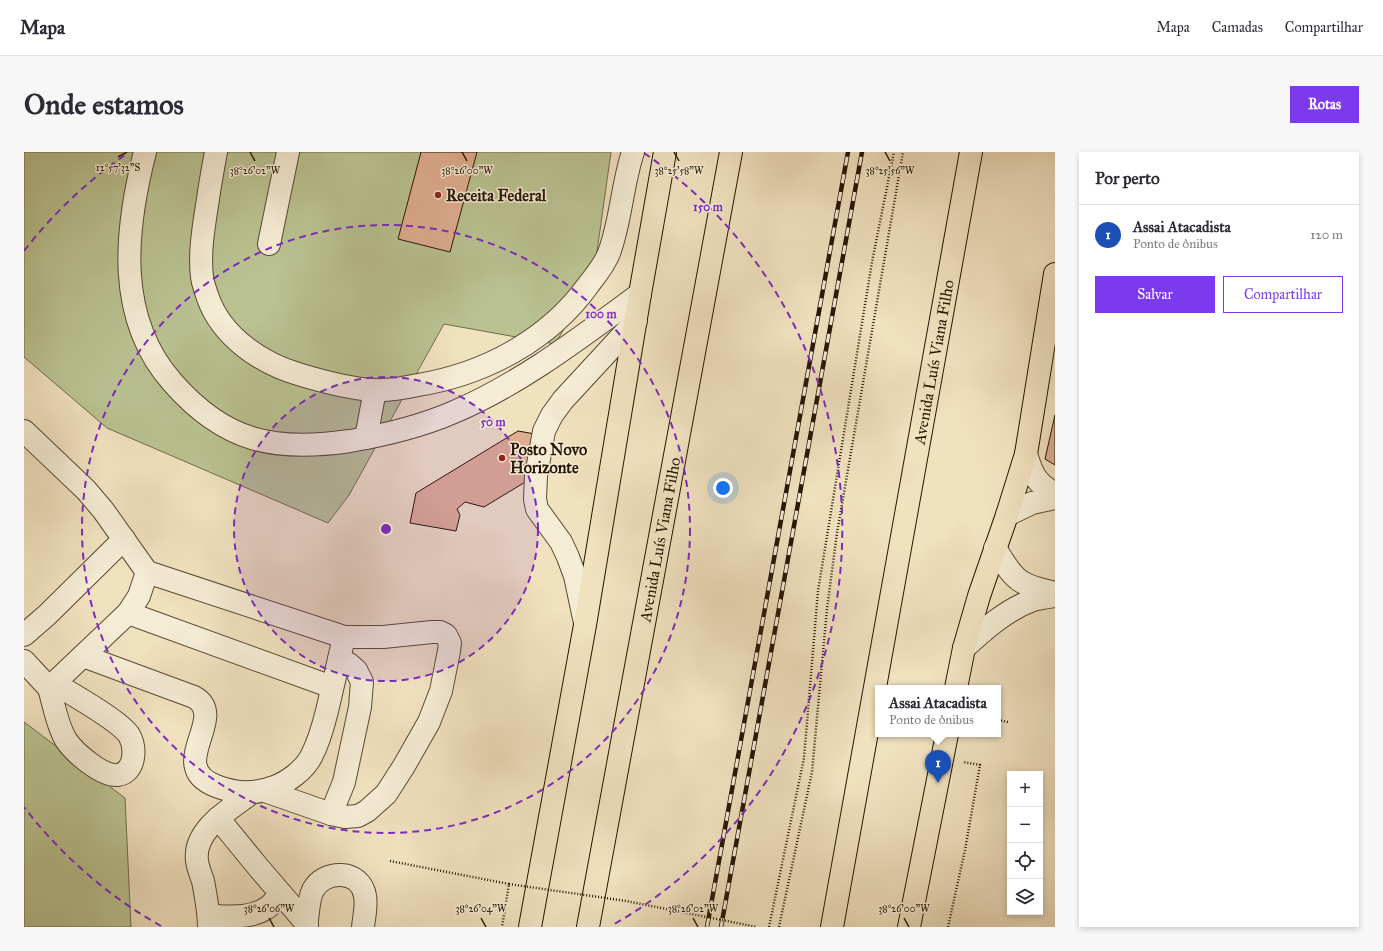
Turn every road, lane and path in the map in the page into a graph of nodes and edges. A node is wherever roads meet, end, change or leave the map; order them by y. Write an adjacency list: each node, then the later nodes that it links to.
1 (146, 152): 20 (street)
2 (216, 152): 17 (street)
3 (288, 152): 10 (street)
4 (632, 152): 13 (street)
5 (665, 152): 12 (main road)
6 (731, 152): 58 (main road, Avenida Luís Viana Filho)
7 (894, 152): 60 (path)
8 (903, 152): 61 (path)
9 (971, 152): 37 (main road, Avenida Luís Viana Filho)
10 (269, 244)
11 (1055, 274): 21 (main road)
12 (640, 294): 14 (main road); 15 (street)
13 (562, 316): 15 (street); 16 (street)
14 (636, 321): 30 (main road); 30 (street)
15 (579, 338): 18 (street)
16 (441, 382): 17 (street); 18 (street)
17 (375, 390): 20 (street)
18 (453, 412): 20 (street)
19 (24, 431): 25 (street)
20 (366, 438)
21 (1026, 454): 22 (street); 24 (main road)
22 (1055, 494)
23 (1055, 498): 24 (street)
24 (1007, 514): 26 (main road)
25 (124, 539): 27 (street); 31 (street)
26 (995, 548): 28 (street); 33 (main road)
27 (147, 572): 29 (street); 32 (street)
28 (1055, 594): 33 (street)
29 (128, 613): 34 (street); 39 (street)
30 (585, 625): 57 (main road)
31 (24, 635)
32 (344, 637): 35 (street); 48 (street)
33 (964, 648): 38 (main road)
34 (83, 656): 36 (street); 47 (street)
35 (339, 659): 39 (street); 42 (street)
36 (24, 661)
37 (875, 685)
38 (957, 685)
39 (332, 687): 41 (street)
40 (875, 687): 62 (main road, Avenida Luís Viana Filho)
41 (327, 710): 42 (street); 47 (street)
42 (358, 718): 48 (street)
43 (1001, 721): 44 (path)
44 (1008, 722)
45 (946, 737): 63 (main road)
46 (964, 756): 64 (path)
47 (257, 792): 48 (street); 49 (street)
48 (331, 814)
49 (218, 818): 52 (street); 53 (street)
50 (390, 861): 51 (path)
51 (509, 884): 56 (path); 59 (path, bridge)
52 (281, 894): 53 (street); 54 (street)
53 (209, 921)
54 (306, 925): 55 (street)
55 (363, 927)
56 (502, 927)
57 (530, 927)
58 (588, 927)
59 (757, 927)
60 (770, 927)
61 (779, 927)
62 (832, 927)
63 (909, 927)
64 (948, 927)

